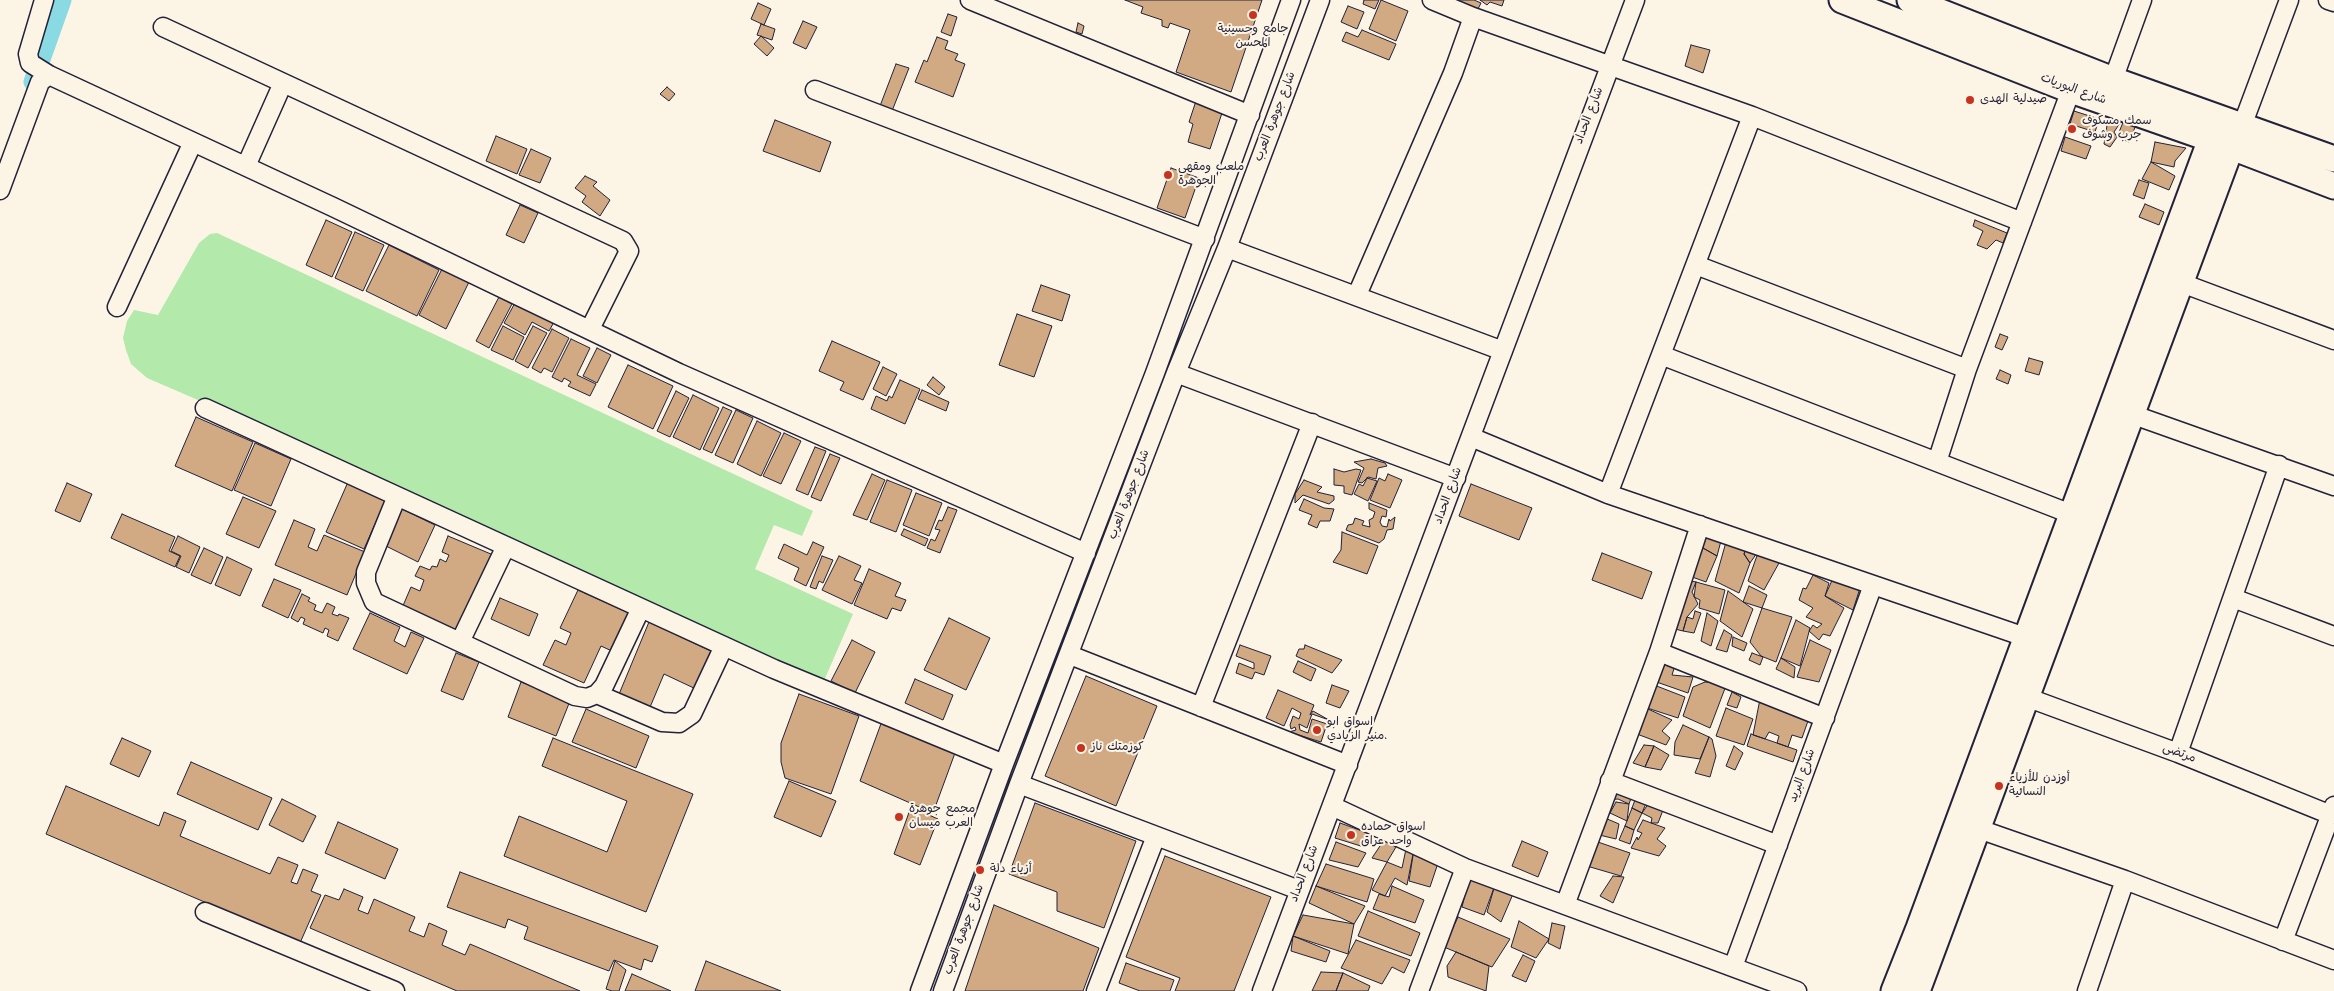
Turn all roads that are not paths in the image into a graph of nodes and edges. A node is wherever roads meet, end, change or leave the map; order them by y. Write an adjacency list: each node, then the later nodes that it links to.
1 (44, 0): 16 (street)
2 (970, 0): 21 (street)
3 (1292, 0): 21 (street, شارع جوهرة العرب)
4 (1320, 0): 31 (street, شارع جوهرة العرب)
5 (1432, 0): 13 (street)
6 (1635, 0): 15 (street, شارع الحداد)
7 (1910, 0): 17 (street, شارع البوريات)
8 (2142, 0): 17 (street)
9 (2289, 0): 23 (street)
10 (2328, 0): 11 (street)
11 (2334, 2)
12 (1856, 3): 20 (street, شارع البوريات)
13 (1474, 17): 15 (street); 34 (street)
14 (163, 27): 18 (street)
15 (1610, 64): 22 (street); 38 (street, شارع الحداد)
16 (41, 70): 24 (street); 28 (street)
17 (2112, 80): 23 (street, شارع البوريات)
18 (282, 83): 26 (street); 36 (street)
19 (815, 90): 30 (street)
20 (2071, 90): 23 (street, شارع البوريات); 29 (street)
21 (1250, 115): 30 (street, شارع جوهرة العرب)
22 (1752, 116): 29 (street); 32 (street)
23 (2228, 137): 25 (street, شارع البوريات); 27 (street, شارع البوريات); 33 (street); 52 (street)
24 (193, 142): 26 (street); 35 (street)
25 (2334, 159)
26 (246, 166): 36 (street)
27 (2334, 186)
28 (0, 190)
29 (2022, 222): 40 (street)
30 (1205, 239): 55 (street, شارع جوهرة العرب)
31 (1227, 248): 34 (street); 41 (street, شارع جوهرة العرب)
32 (1696, 265): 39 (street); 40 (street)
33 (2179, 282): 37 (street); 43 (street)
34 (1356, 296): 38 (street)
35 (117, 307)
36 (590, 329): 55 (street)
37 (2334, 340)
38 (1503, 352): 45 (street, شارع الحداد)
39 (1661, 355): 46 (street); 50 (street)
40 (1967, 369): 46 (street)
41 (1176, 372): 44 (street); 64 (street, شارع جوهرة العرب)
42 (205, 408): 51 (street)
43 (2131, 414): 47 (street); 66 (street)
44 (1312, 423): 48 (street); 67 (street)
45 (1471, 437): 48 (street, شارع الحداد); 50 (street)
46 (1936, 462): 52 (street)
47 (2279, 466): 49 (street); 57 (street)
48 (1456, 478): 71 (street, شارع الحداد)
49 (2334, 486)
50 (1608, 494): 53 (street)
51 (397, 496): 54 (street); 61 (street)
52 (2071, 514): 60 (street)
53 (1700, 526): 56 (street); 63 (street)
54 (506, 546): 58 (street); 61 (street)
55 (1086, 553): 70 (street, شارع جوهرة العرب)
56 (1873, 585): 60 (street); 68 (street, شارع البريد)
57 (2233, 598): 59 (street); 69 (street)
58 (640, 608): 62 (street); 65 (street)
59 (2334, 636)
60 (2026, 637): 81 (street)
61 (460, 642): 65 (street)
62 (724, 646): 65 (street); 70 (street)
63 (1659, 652): 68 (street); 72 (street)
64 (1070, 656): 67 (street); 73 (street, شارع جوهرة العرب)
65 (597, 694)
66 (2026, 697): 69 (street, مرتضى); 76 (street)
67 (1201, 707): 71 (street)
68 (1825, 718): 78 (street, شارع البريد)
69 (2178, 753): 75 (street, مرتضى)
70 (1004, 764): 90 (street, شارع جوهرة العرب)
71 (1348, 765): 74 (street, شارع الحداد)
72 (1610, 781): 78 (street); 83 (street)
73 (1019, 784): 77 (street); 91 (street, شارع جوهرة العرب)
74 (1332, 806): 79 (street); 82 (street, شارع الحداد)
75 (2332, 810): 86 (street)
76 (1976, 828): 80 (street); 81 (street)
77 (1156, 836): 82 (street); 92 (street)
78 (1778, 845): 88 (street, شارع البريد)
79 (1465, 868): 83 (street); 94 (street)
80 (2125, 880): 86 (street); 98 (street)
81 (1947, 881): 85 (street)
82 (1299, 890): 93 (street, شارع الحداد)
83 (1565, 905): 88 (street)
84 (206, 912): 89 (street)
85 (1930, 931): 96 (street); 97 (street)
86 (2284, 941): 87 (street)
87 (2334, 960)
88 (1733, 968): 95 (street)
89 (395, 991)
90 (920, 991)
91 (943, 991)
92 (1096, 991)
93 (1262, 991)
94 (1419, 991)
95 (1797, 991)
96 (1894, 991)
97 (1918, 991)
98 (2087, 991)

